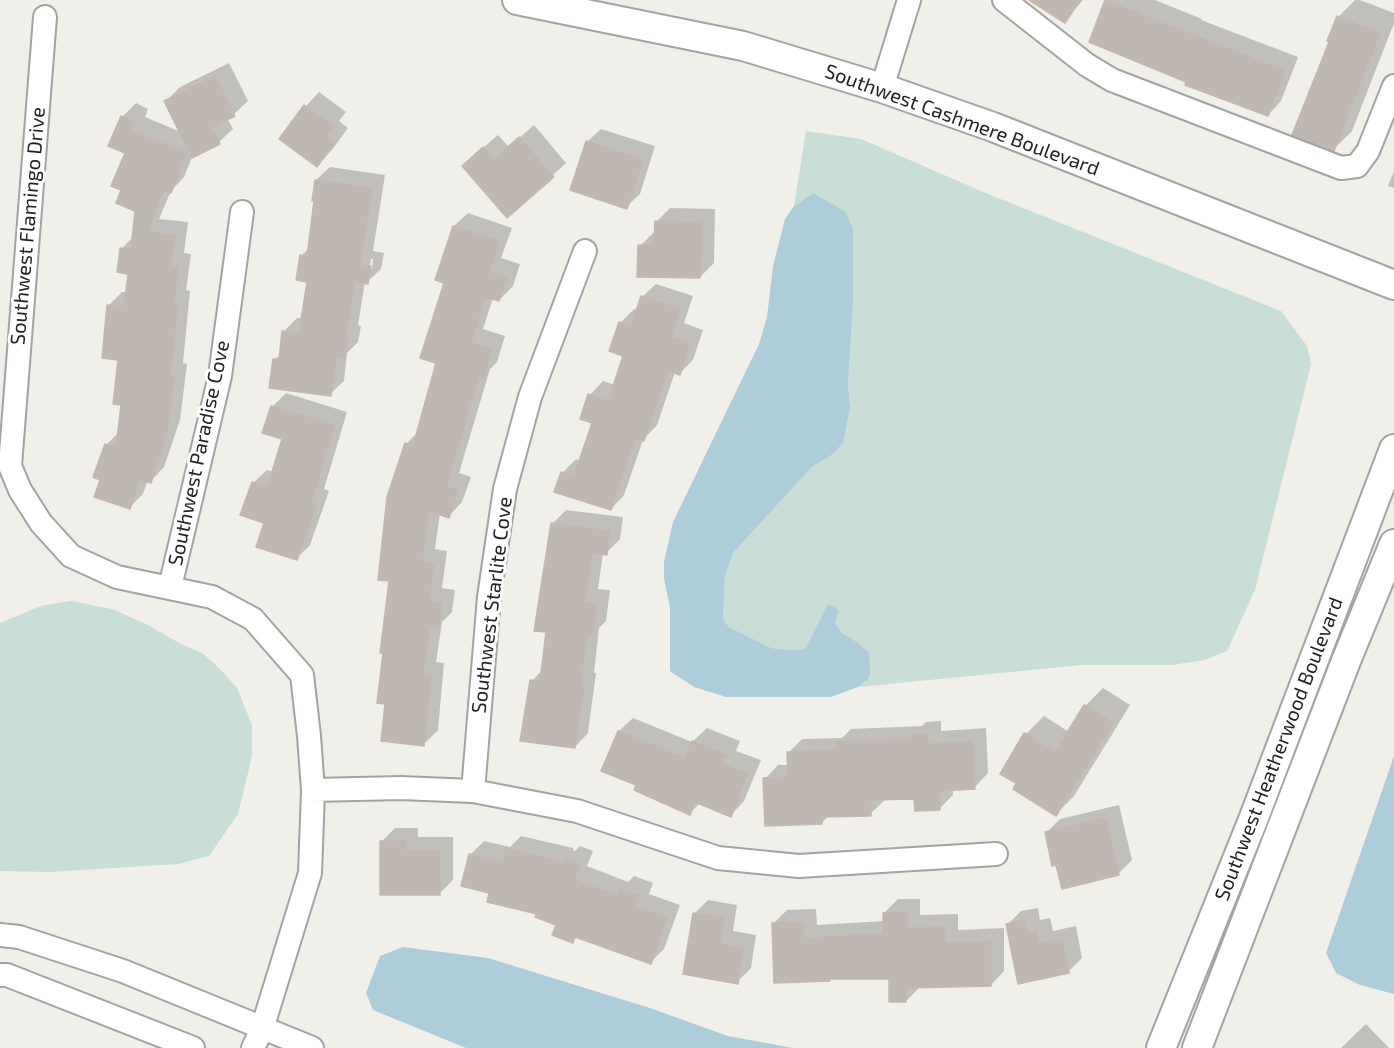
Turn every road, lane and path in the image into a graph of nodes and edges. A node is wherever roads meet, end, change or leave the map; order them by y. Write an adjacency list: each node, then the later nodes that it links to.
1 (516, 0): 6 (street, Southwest Cashmere Boulevard)
2 (909, 0): 6 (street)
3 (1004, 0): 5 (street)
4 (45, 17): 11 (street, Southwest Flamingo Drive)
5 (1394, 86)
6 (882, 88): 9 (street, Southwest Cashmere Boulevard)
7 (242, 212): 13 (street, Southwest Paradise Cove)
8 (585, 251): 15 (street, Southwest Starlite Cove)
9 (1394, 285)
10 (1394, 449): 22 (street, Southwest Heatherwood Boulevard)
11 (5, 466): 13 (street, Southwest Flamingo Drive)
12 (1394, 544): 23 (street, Southwest Heatherwood Boulevard)
13 (170, 587): 14 (street, Southwest Flamingo Drive)
14 (313, 790): 15 (street); 19 (street, Southwest Flamingo Drive)
15 (473, 791): 16 (street)
16 (996, 854)
17 (0, 935): 19 (street)
18 (0, 975): 20 (street)
19 (258, 1038): 21 (street)
20 (193, 1048)
21 (312, 1048)
22 (1161, 1048)
23 (1197, 1048)

